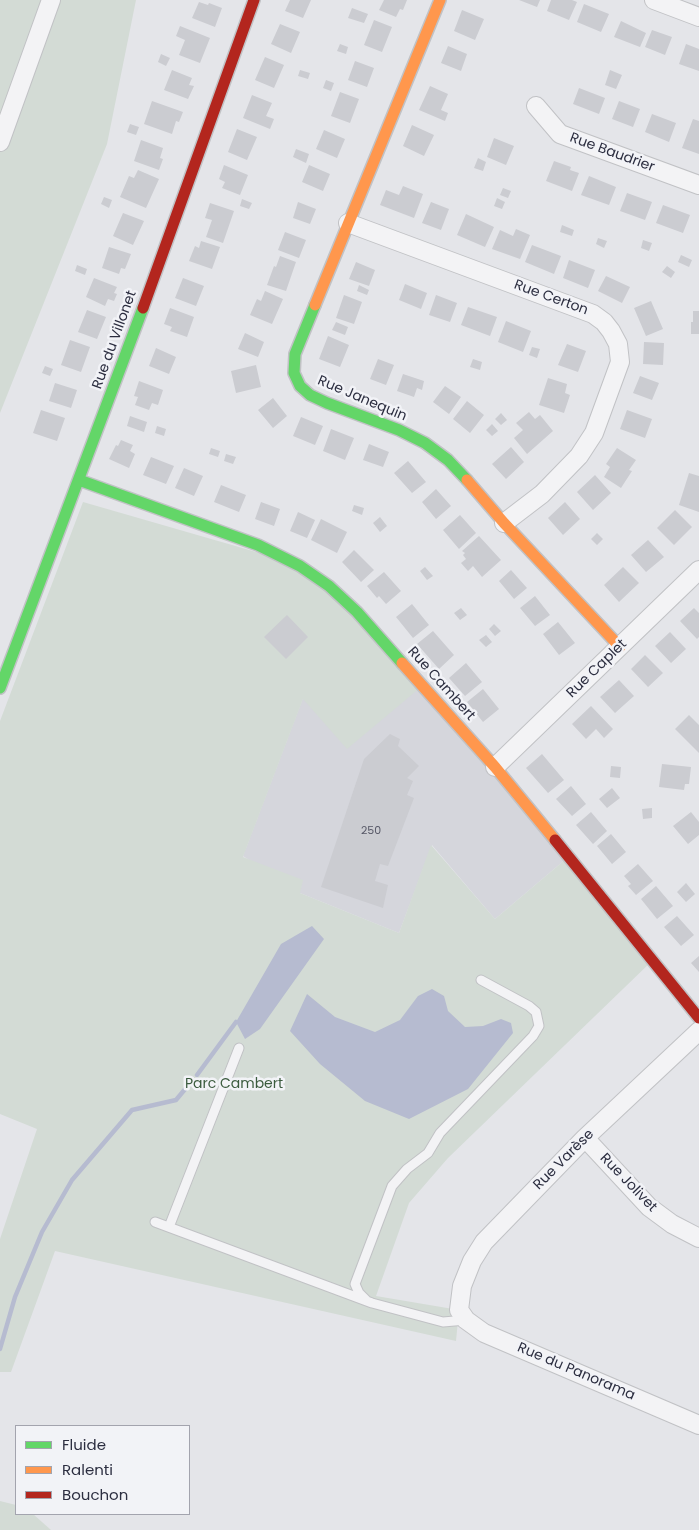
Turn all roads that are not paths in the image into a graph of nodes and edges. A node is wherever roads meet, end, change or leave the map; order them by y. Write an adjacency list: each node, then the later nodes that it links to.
1 (51, 0): 7 (street)
2 (254, 0): 10 (street, Rue du Villonet)
3 (440, 0): 9 (street, Rue Janequin)
4 (654, 0): 5 (street)
5 (699, 17)
6 (536, 106): 8 (street, Rue Baudrier)
7 (0, 142)
8 (699, 186)
9 (348, 223): 11 (street, Rue Janequin); 11 (street, Rue Certon)
10 (80, 480): 14 (street, Rue du Villonet); 15 (street, Rue Cambert)
11 (504, 523): 13 (street, Rue Janequin)
12 (699, 570): 13 (street, Rue Caplet)
13 (620, 647): 15 (street, Rue Caplet)
14 (0, 688)
15 (495, 767): 17 (street, Rue Cambert)
16 (480, 980): 24 (lane)
17 (699, 1018)
18 (699, 1030): 20 (street, Rue Varèse)
19 (239, 1048): 22 (lane)
20 (585, 1138): 23 (street, Rue Jolivet); 25 (street, Rue Varèse)
21 (155, 1222): 22 (lane)
22 (169, 1227): 24 (lane)
23 (699, 1238)
24 (367, 1301): 25 (lane)
25 (462, 1315): 26 (street, Rue du Panorama)
26 (699, 1425)

